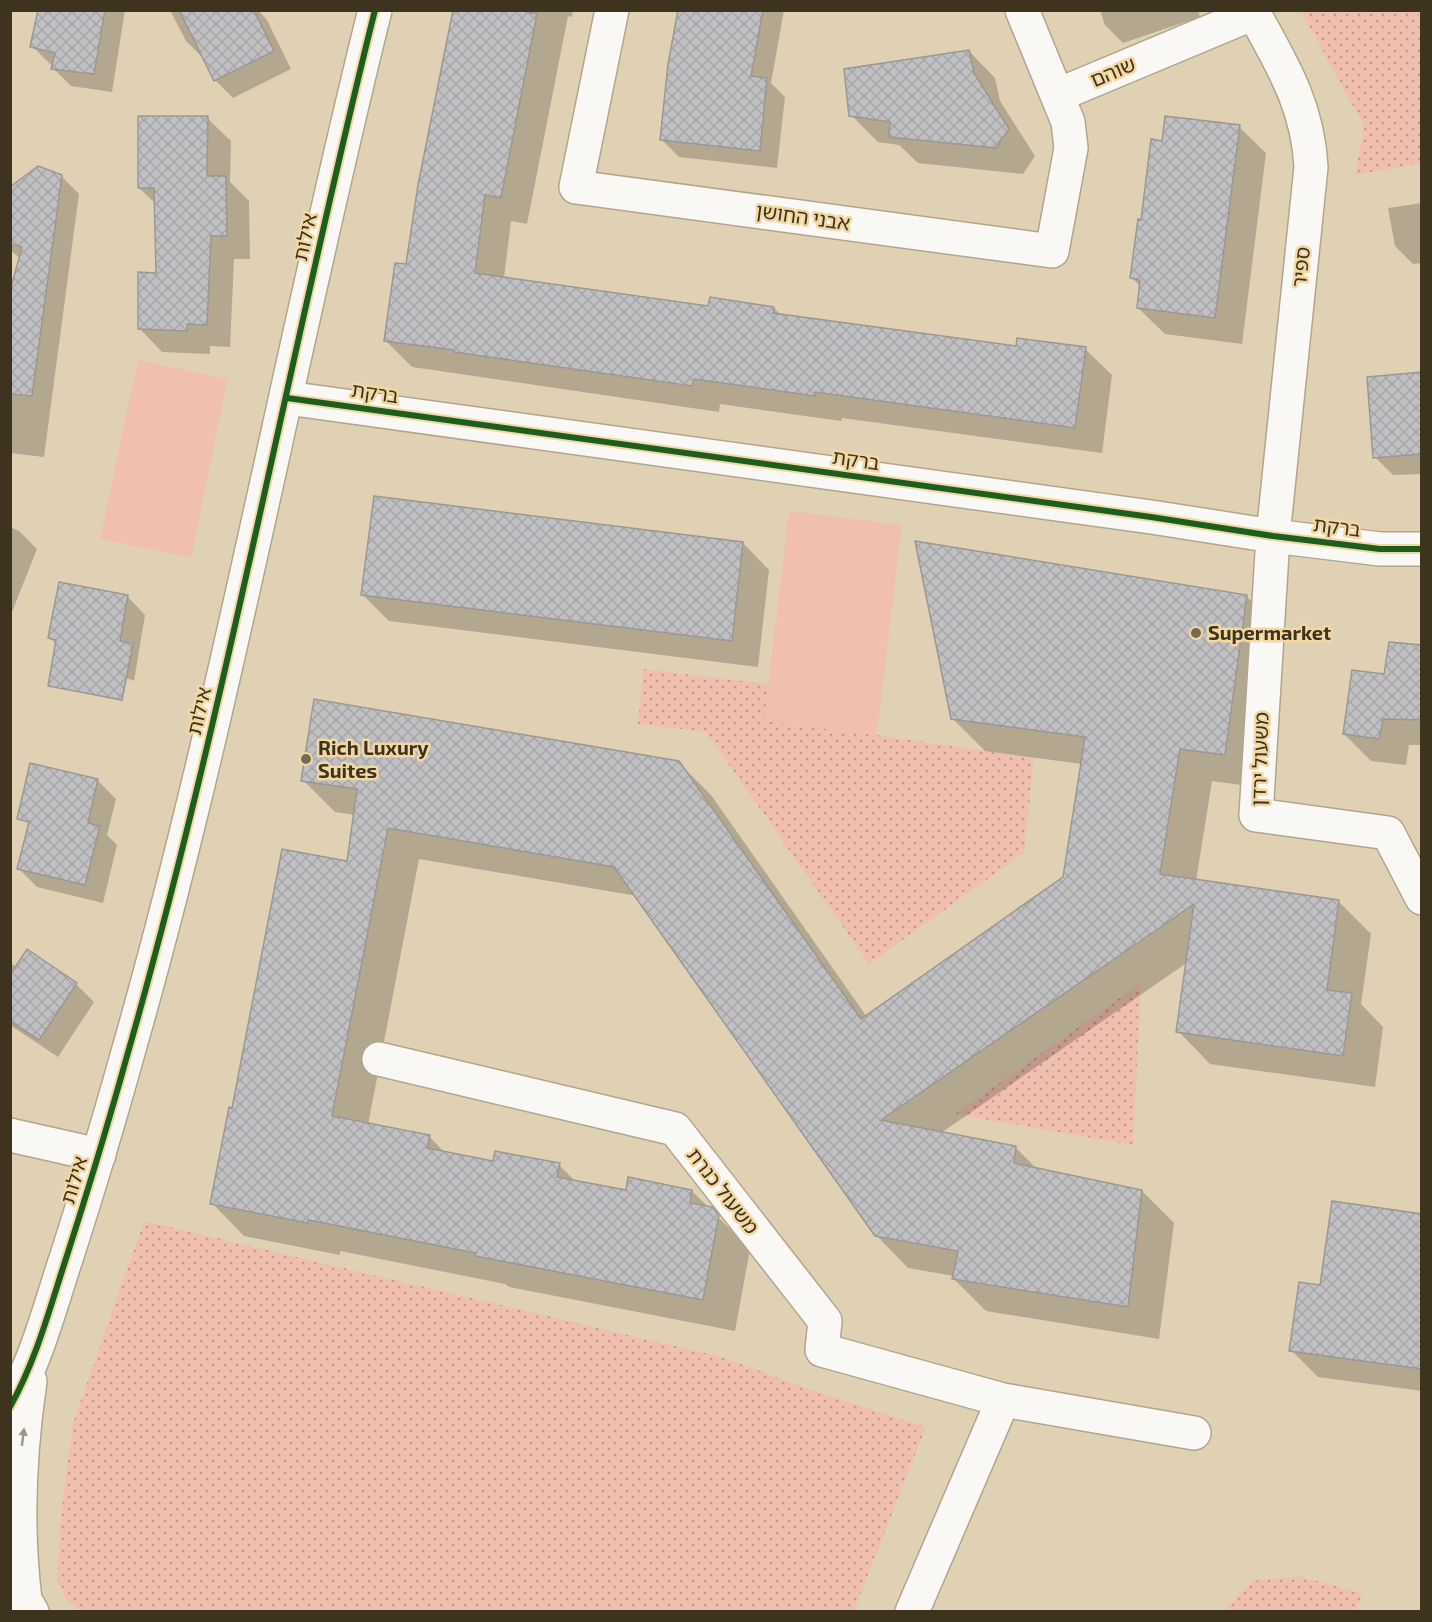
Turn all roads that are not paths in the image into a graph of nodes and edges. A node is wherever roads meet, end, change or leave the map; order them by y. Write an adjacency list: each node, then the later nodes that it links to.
1 (375, 10): 6 (street, אילות)
2 (612, 10): 5 (street, אבני החושן)
3 (1022, 10): 5 (street)
4 (1253, 12): 5 (street, שוהם); 7 (street, ספיר)
5 (1058, 95)
6 (287, 398): 7 (street, ברקת); 12 (street, אילות)
7 (1273, 536): 8 (street, ברקת); 9 (street, משעול ירדן)
8 (1422, 549)
9 (1422, 898)
10 (379, 1059): 14 (street, משעול כנרת)
11 (10, 1135): 12 (street)
12 (99, 1155): 13 (street, אילות)
13 (32, 1364): 15 (street, אילות); 17 (street, אילות, one-way to 13)
14 (1003, 1400): 16 (street, משעול כנרת); 18 (street)
15 (10, 1407)
16 (1194, 1433)
17 (22, 1600)
18 (912, 1611)

